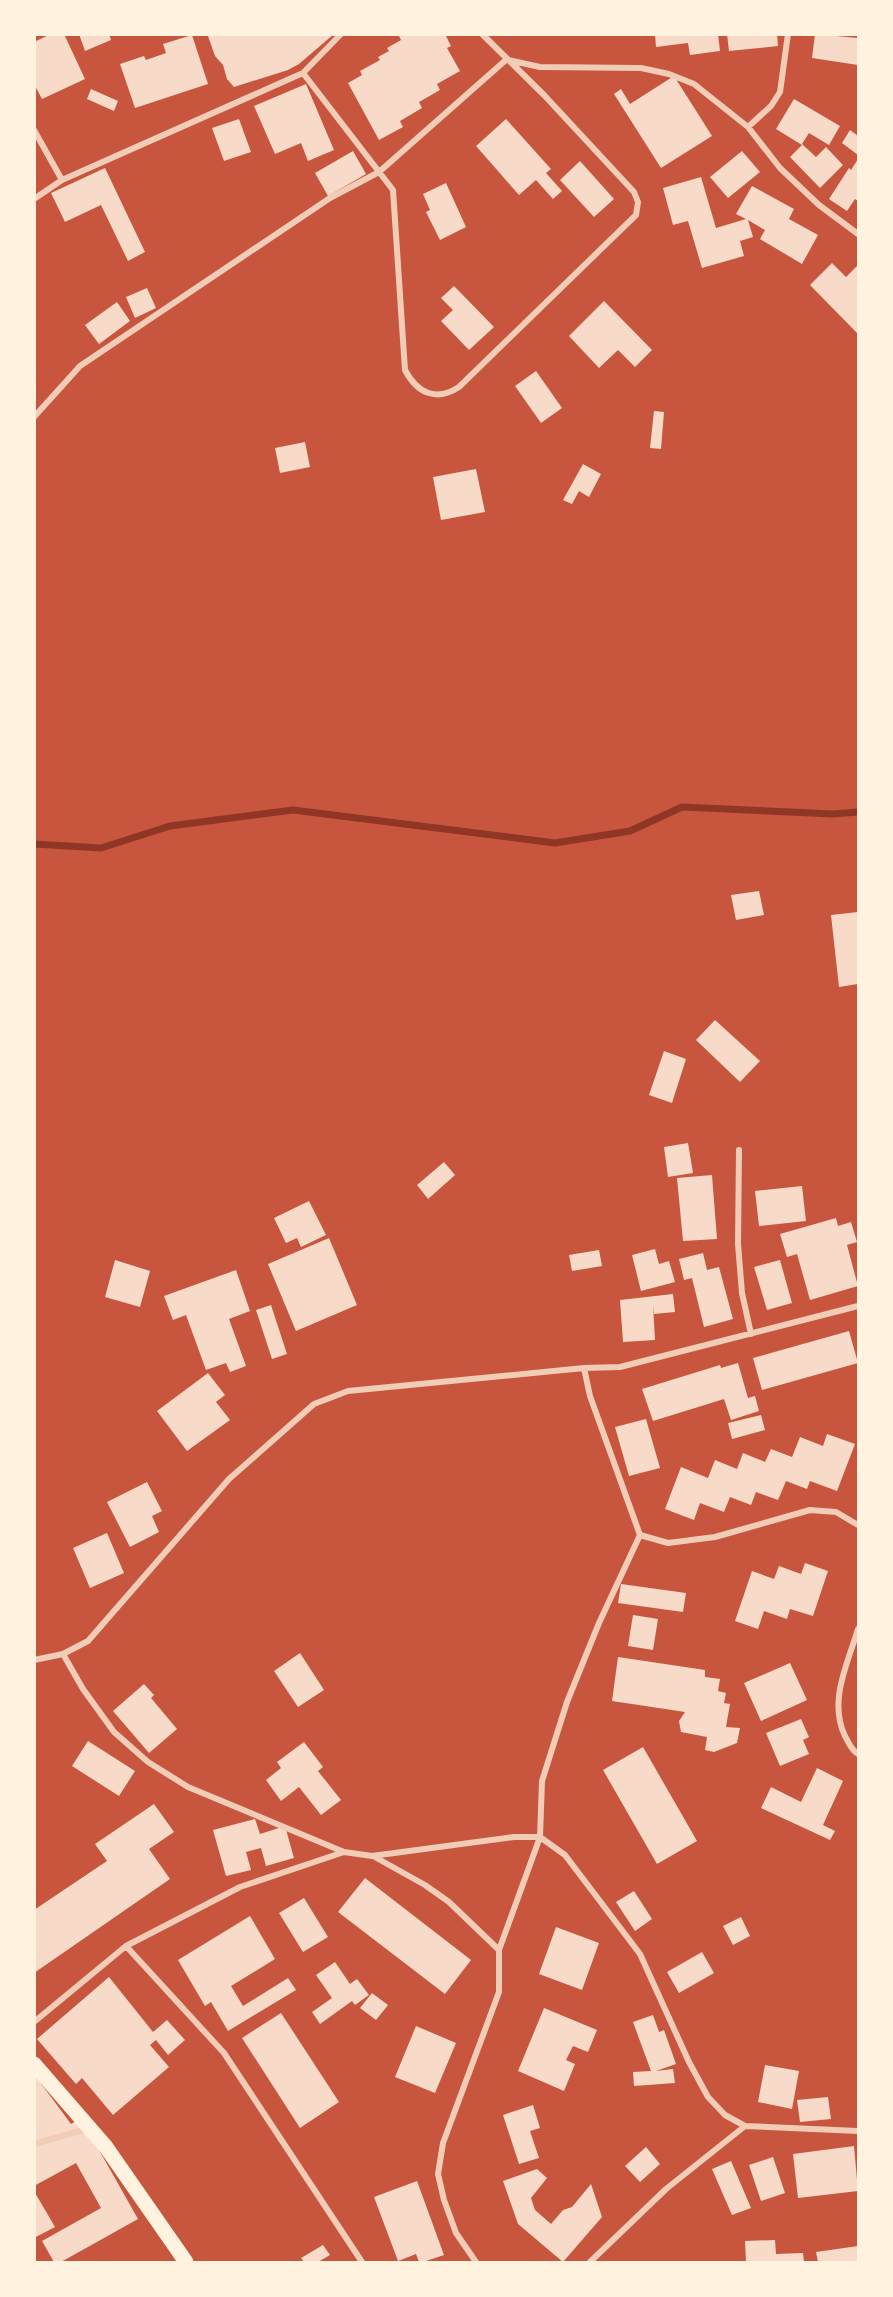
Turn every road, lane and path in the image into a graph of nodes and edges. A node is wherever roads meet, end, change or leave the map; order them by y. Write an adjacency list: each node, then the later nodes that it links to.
1 (341, 34): 5 (street)
2 (482, 34): 4 (street)
3 (788, 34): 6 (street)
4 (507, 59): 6 (street); 8 (street); 8 (street)
5 (303, 73): 8 (street); 9 (street)
6 (748, 127): 11 (street)
7 (34, 130): 9 (street)
8 (379, 172): 12 (street)
9 (62, 180): 10 (street)
10 (34, 199)
11 (858, 234)
12 (34, 417)
13 (739, 1150): 15 (street)
14 (858, 1306): 15 (street)
15 (751, 1334): 16 (street)
16 (584, 1368): 18 (street); 20 (street)
17 (858, 1525): 18 (street)
18 (640, 1534): 23 (street)
19 (858, 1629): 22 (street)
20 (63, 1654): 21 (street); 24 (street)
21 (34, 1660)
22 (858, 1754)
23 (540, 1837): 25 (street); 27 (street); 30 (street)
24 (344, 1852): 25 (street); 26 (street)
25 (372, 1856): 27 (street)
26 (126, 1946): 28 (street); 35 (street)
27 (499, 1950): 36 (street)
28 (34, 2022)
29 (34, 2064): 31 (main road)
30 (745, 2126): 32 (street); 37 (street)
31 (91, 2128): 33 (street); 34 (main road)
32 (858, 2131)
33 (34, 2144)
34 (186, 2262)
35 (362, 2262)
36 (476, 2262)
37 (590, 2262)

